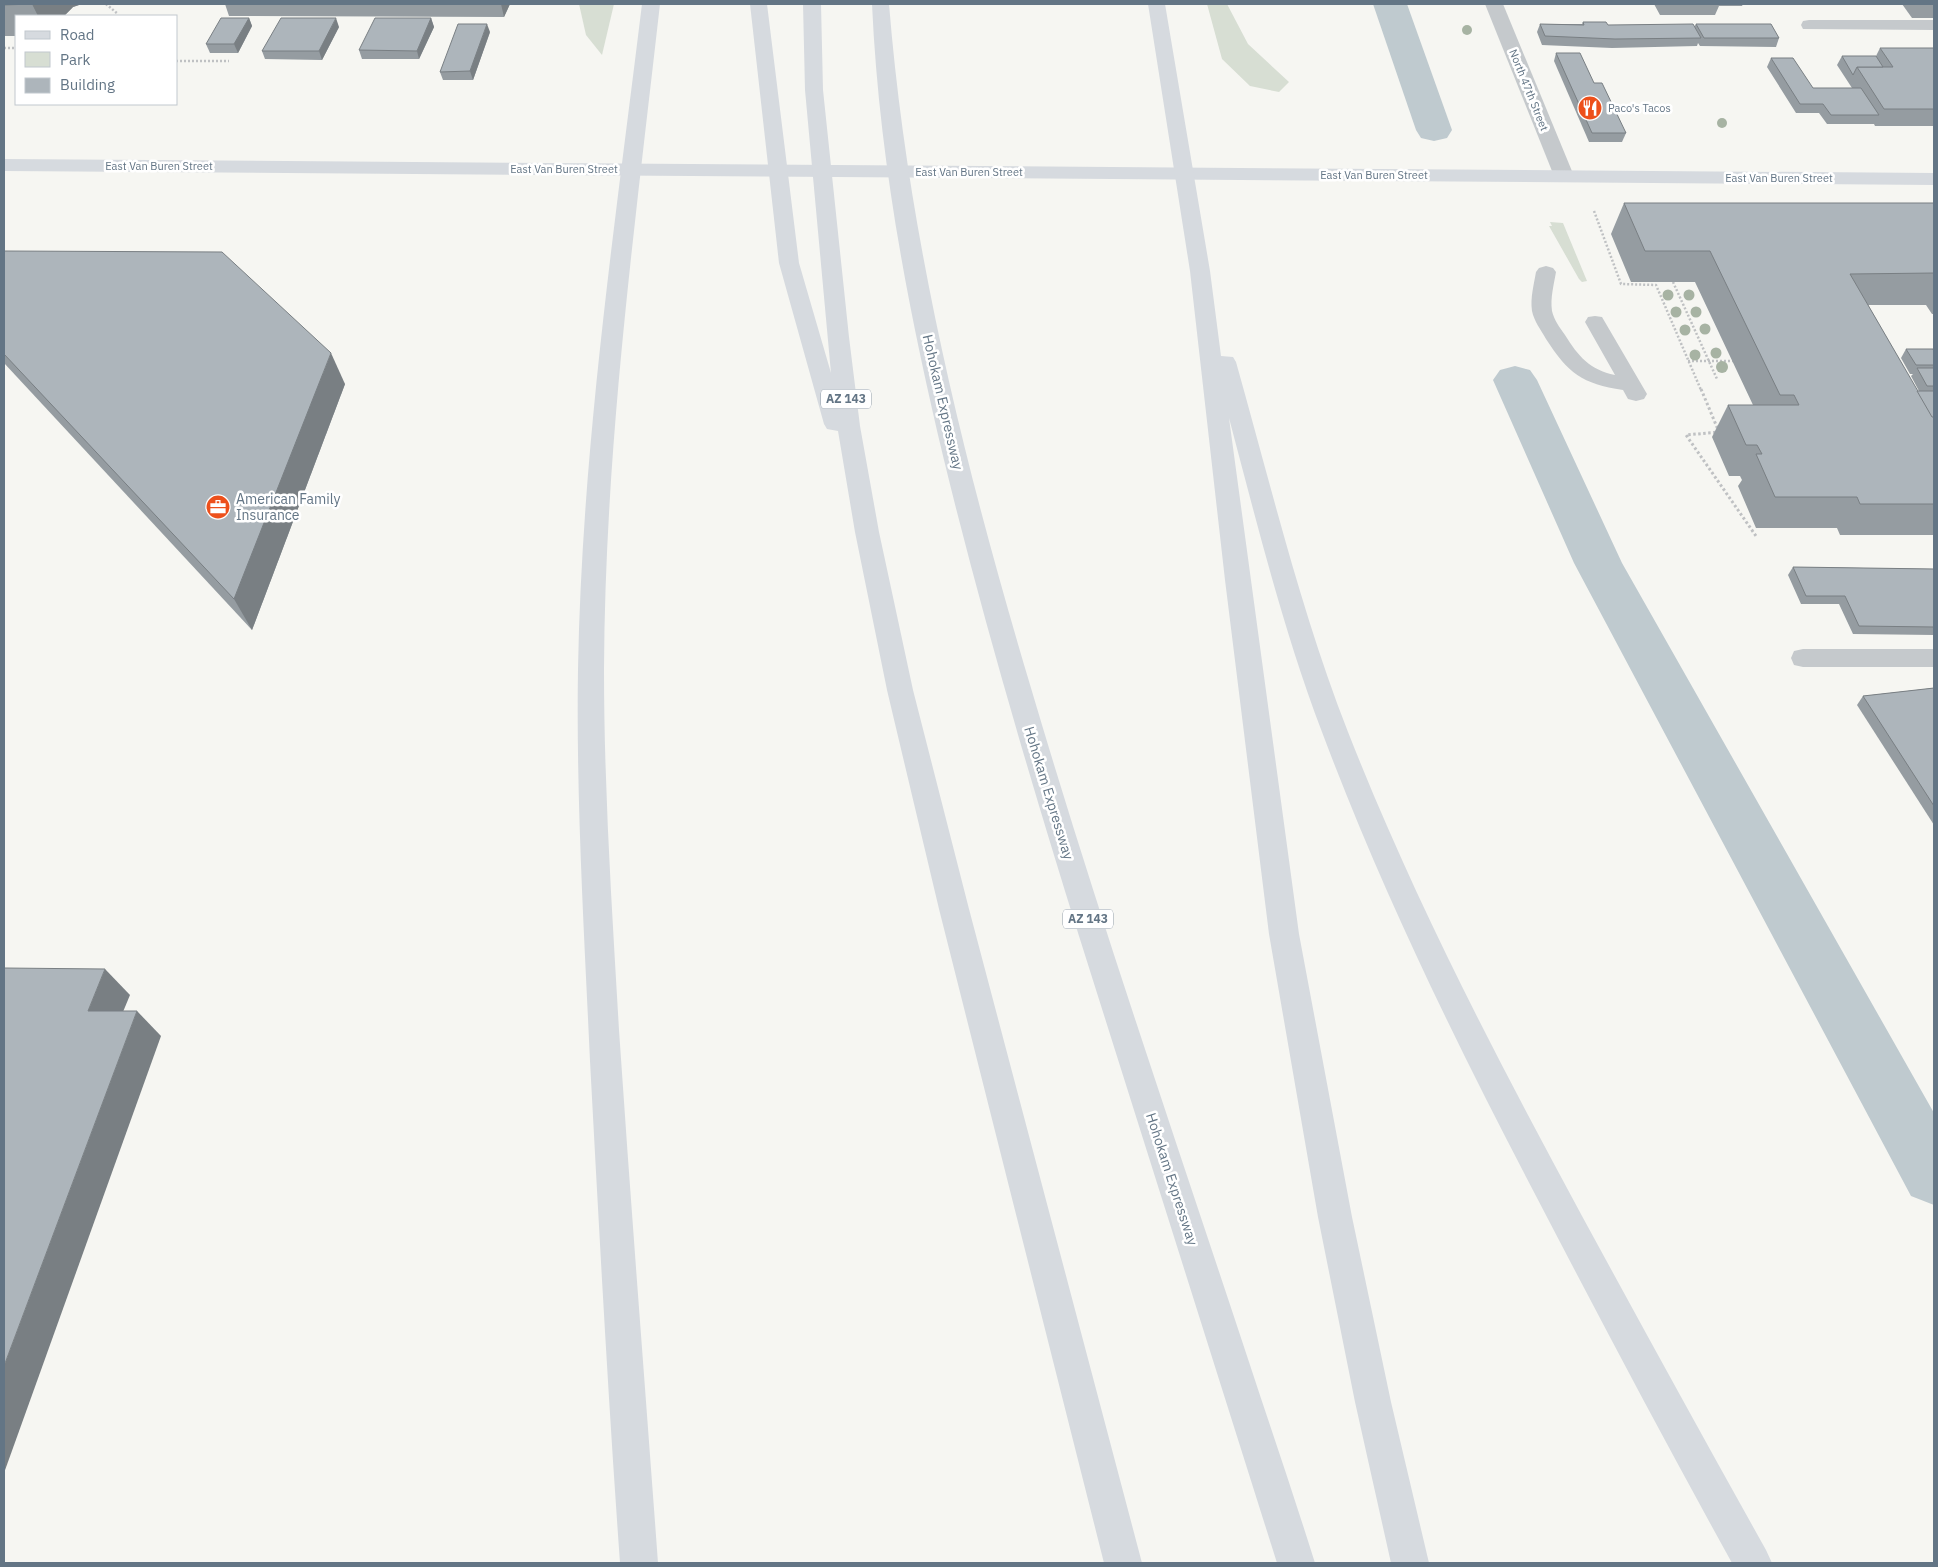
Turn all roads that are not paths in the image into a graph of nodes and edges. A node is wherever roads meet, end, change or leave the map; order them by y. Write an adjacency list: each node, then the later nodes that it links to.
1 (651, 4): 18 (main road)
2 (758, 4): 15 (main road)
3 (812, 4): 15 (main road, AZ 143)
4 (880, 4): 20 (main road, Hohokam Expressway / AZ 143)
5 (1156, 4): 12 (main road)
6 (1494, 4): 10 (street, North 47th Street)
7 (1810, 25): 8 (lane)
8 (1934, 25)
9 (4, 166): 10 (main road, East Van Buren Street)
10 (1564, 176): 11 (main road, East Van Buren Street)
11 (1934, 179)
12 (1200, 271): 21 (main road); 22 (main road)
13 (1546, 272): 14 (lane)
14 (1595, 322)
15 (867, 532): 19 (main road, AZ 143)
16 (1803, 658): 17 (lane)
17 (1934, 658)
18 (639, 1563)
19 (1123, 1563)
20 (1296, 1563)
21 (1410, 1563)
22 (1753, 1563)

